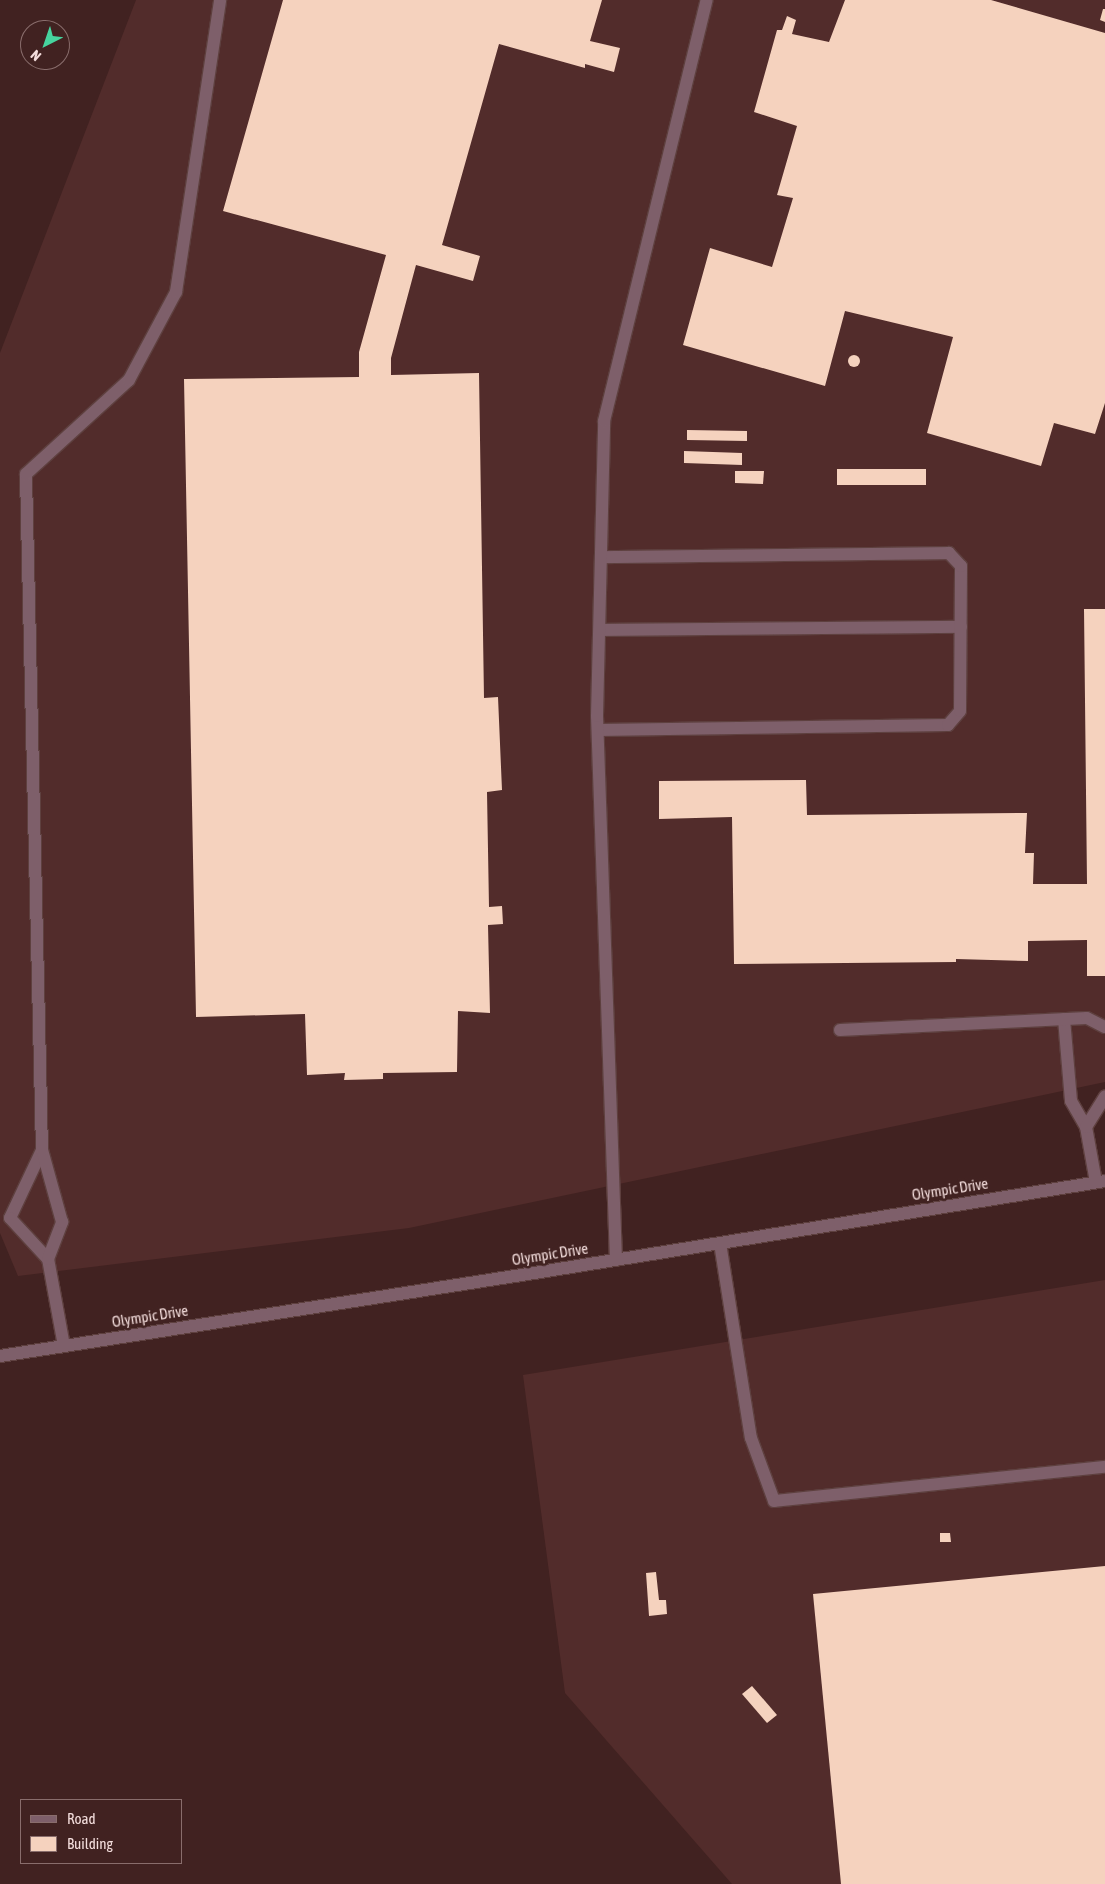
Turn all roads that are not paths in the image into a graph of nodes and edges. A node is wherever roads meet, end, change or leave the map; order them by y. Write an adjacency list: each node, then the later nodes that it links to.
1 (220, 0): 12 (street)
2 (707, 0): 3 (street)
3 (601, 558): 4 (street); 5 (street)
4 (961, 627): 5 (street); 6 (street)
5 (600, 630): 6 (street)
6 (598, 730): 16 (street)
7 (1064, 1020): 8 (street); 9 (street); 11 (street)
8 (1105, 1026)
9 (840, 1030)
10 (1105, 1097): 11 (street)
11 (1086, 1127): 13 (street)
12 (42, 1150): 15 (street); 15 (street)
13 (1100, 1182): 14 (street, Olympic Drive)
14 (720, 1243): 16 (street, Olympic Drive); 19 (street)
15 (48, 1259): 17 (street)
16 (616, 1260): 17 (street, Olympic Drive)
17 (64, 1346): 18 (street, Olympic Drive)
18 (0, 1356)
19 (1105, 1467)

